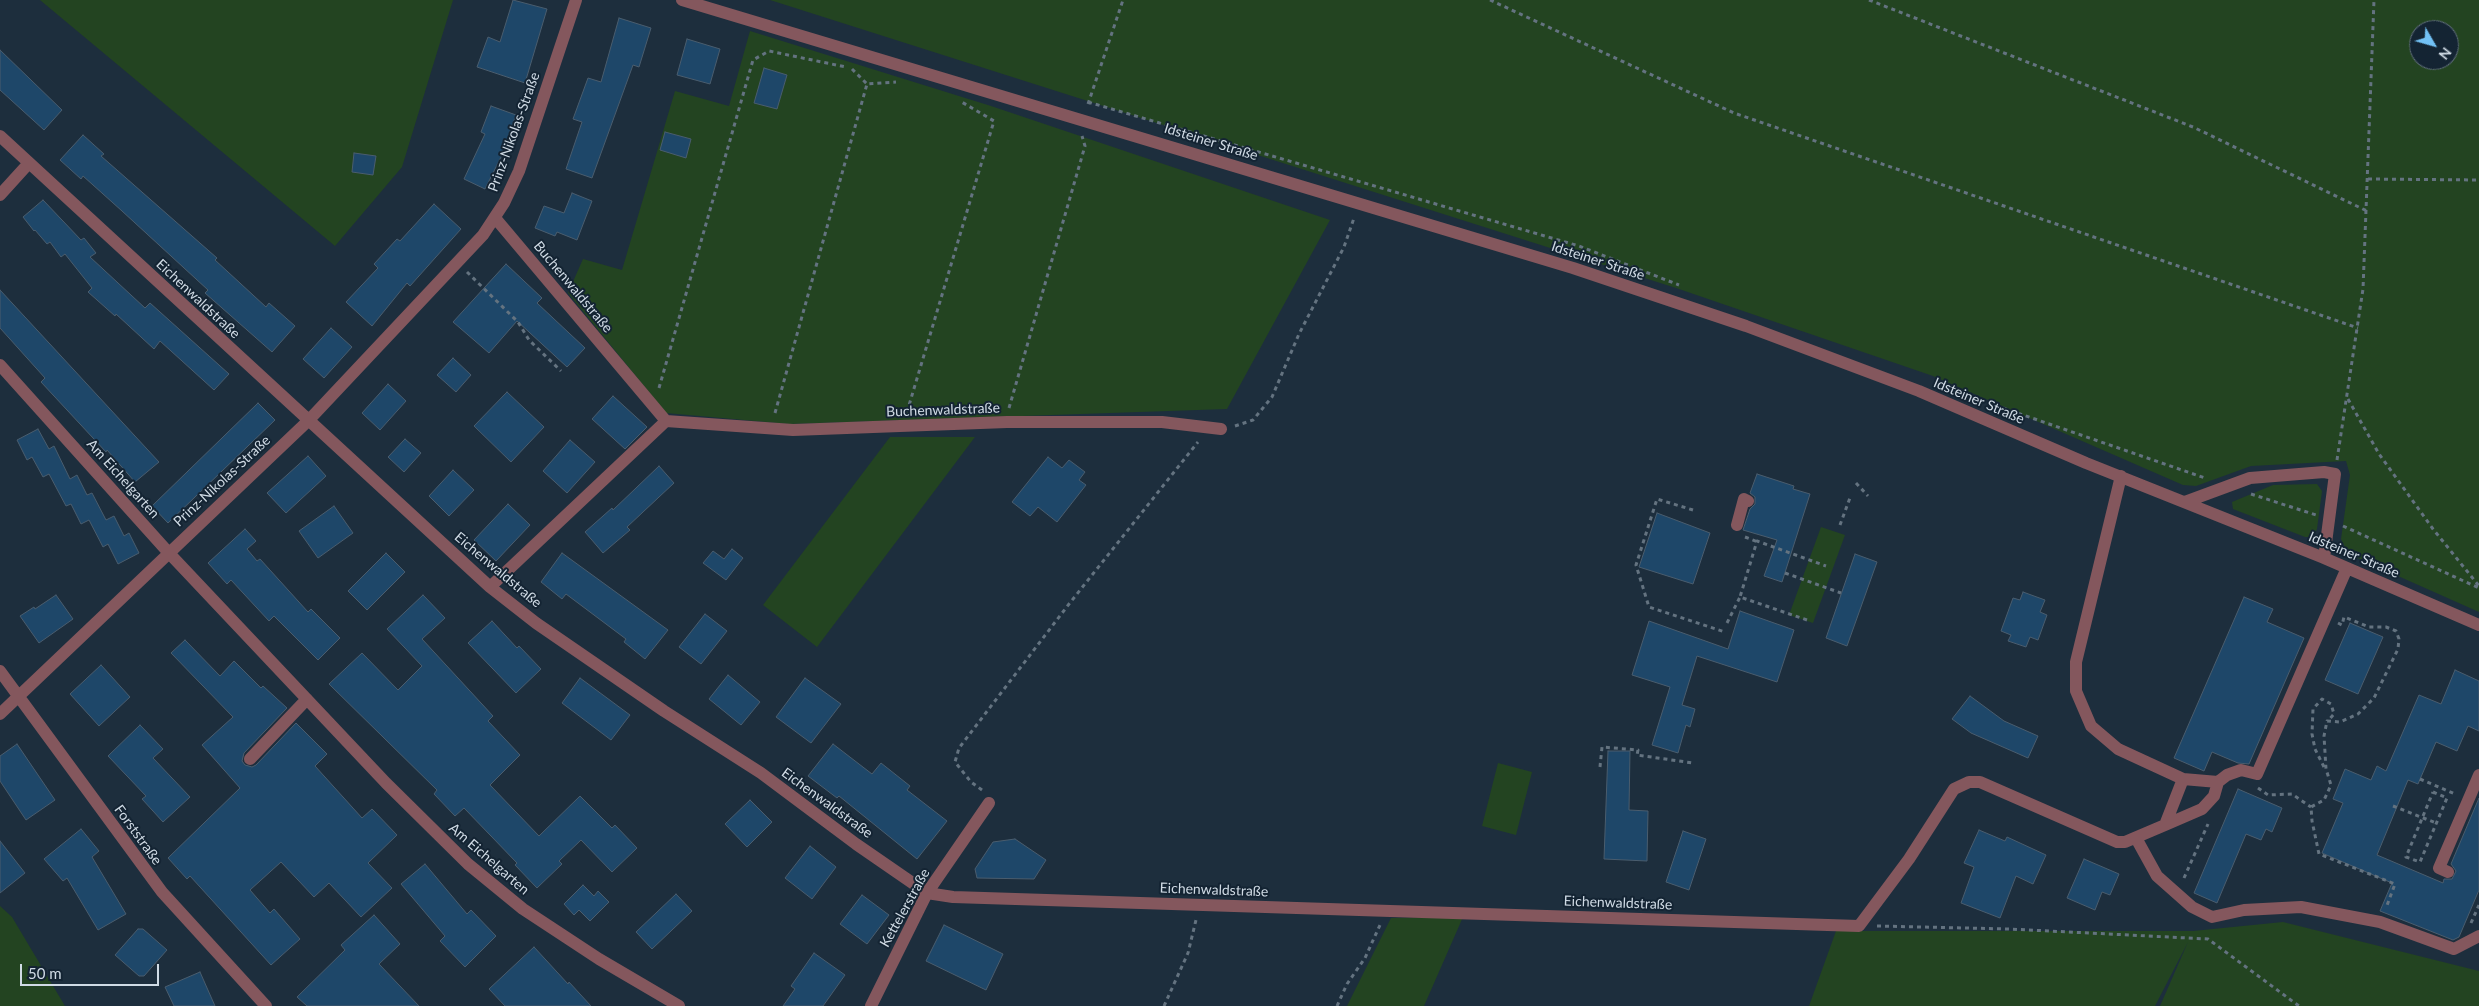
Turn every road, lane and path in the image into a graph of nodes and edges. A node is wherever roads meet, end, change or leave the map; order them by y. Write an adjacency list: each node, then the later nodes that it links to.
1 (576, 0): 19 (street, Prinz-Nikolas-Straße)
2 (682, 0): 10 (street, Idsteiner Straße)
3 (1123, 0): 10 (path)
4 (1490, 0): 21 (path)
5 (1869, 0): 18 (path)
6 (2374, 0): 14 (path)
7 (901, 81): 8 (path)
8 (868, 84): 25 (path); 30 (path)
9 (951, 98): 29 (path)
10 (1082, 119): 17 (street, Idsteiner Straße)
11 (0, 136): 13 (street, Eichenwaldstraße)
12 (1085, 146): 28 (path)
13 (29, 164): 16 (street); 27 (street, Eichenwaldstraße)
14 (2368, 179): 15 (path); 18 (path)
15 (2479, 180)
16 (0, 195)
17 (1359, 203): 31 (path); 33 (street, Idsteiner Straße)
18 (2367, 211): 21 (path)
19 (496, 219): 20 (street, Prinz-Nikolas-Straße); 25 (street, Buchenwaldstraße)
20 (458, 263): 23 (path); 27 (street, Prinz-Nikolas-Straße)
21 (2358, 328): 24 (path)
22 (0, 365): 44 (street, Am Eichelgarten)
23 (561, 372)
24 (2348, 398): 32 (path); 50 (path)
25 (654, 407): 26 (street, Buchenwaldstraße)
26 (666, 421): 30 (street, Buchenwaldstraße); 49 (street)
27 (308, 422): 44 (street, Prinz-Nikolas-Straße); 49 (street, Eichenwaldstraße)
28 (1006, 422): 29 (street, Buchenwaldstraße); 31 (street, Buchenwaldstraße)
29 (902, 426): 30 (street, Buchenwaldstraße)
30 (771, 428)
31 (1221, 429): 74 (path)
32 (2335, 474): 35 (street); 41 (street)
33 (2120, 476): 39 (street, Idsteiner Straße); 69 (street)
34 (1856, 483): 37 (path)
35 (2227, 486): 39 (street); 41 (path)
36 (1851, 495): 43 (path)
37 (1868, 496)
38 (1748, 501): 42 (street)
39 (2185, 502): 45 (street, Idsteiner Straße)
40 (1693, 510): 57 (path)
41 (2328, 519): 45 (street); 50 (path)
42 (1737, 525)
43 (1840, 525)
44 (168, 552): 59 (street, Prinz-Nikolas-Straße); 60 (street, Am Eichelgarten)
45 (2324, 558): 47 (street, Idsteiner Straße)
46 (1826, 566): 52 (path)
47 (2347, 568): 56 (street, Idsteiner Straße); 67 (street)
48 (1785, 574): 51 (path)
49 (490, 587): 84 (street, Eichenwaldstraße)
50 (2479, 587)
51 (1841, 593)
52 (1740, 597): 53 (path); 54 (path)
53 (1807, 620)
54 (1728, 623)
55 (2342, 625): 62 (path)
56 (2479, 625)
57 (1725, 632)
58 (0, 671): 59 (street, Forststraße)
59 (18, 697): 61 (street, Prinz-Nikolas-Straße); 90 (street, Forststraße)
60 (307, 699): 63 (street); 91 (street, Am Eichelgarten)
61 (0, 714)
62 (2327, 721): 66 (path); 66 (path)
63 (250, 758)
64 (1693, 764): 65 (path)
65 (1600, 768)
66 (2326, 769): 76 (path)
67 (2257, 774): 71 (street); 76 (path)
68 (2479, 775): 73 (street)
69 (2183, 779): 71 (street); 79 (street)
70 (2420, 779): 73 (path)
71 (2218, 782): 72 (street)
72 (2214, 796): 79 (street); 83 (path)
73 (2469, 800): 80 (street)
74 (989, 803): 84 (street, Kettelerstraße)
75 (2393, 806): 77 (path)
76 (2311, 808): 87 (path)
77 (2422, 818): 78 (path); 78 (path); 78 (path)
78 (2436, 823): 80 (path)
79 (2165, 825): 81 (street)
80 (2456, 831): 82 (street)
81 (2136, 838): 88 (street); 89 (street)
82 (2448, 872)
83 (2184, 878)
84 (927, 893): 85 (street, Eichenwaldstraße); 92 (street, Kettelerstraße)
85 (1200, 905): 86 (street, Eichenwaldstraße); 93 (path)
86 (1386, 911): 88 (street, Eichenwaldstraße); 94 (path)
87 (2393, 914)
88 (1859, 926): 95 (path)
89 (2479, 936)
90 (259, 1004)
91 (679, 1006)
92 (870, 1006)
93 (1164, 1006)
94 (1337, 1006)
95 (2299, 1006)

